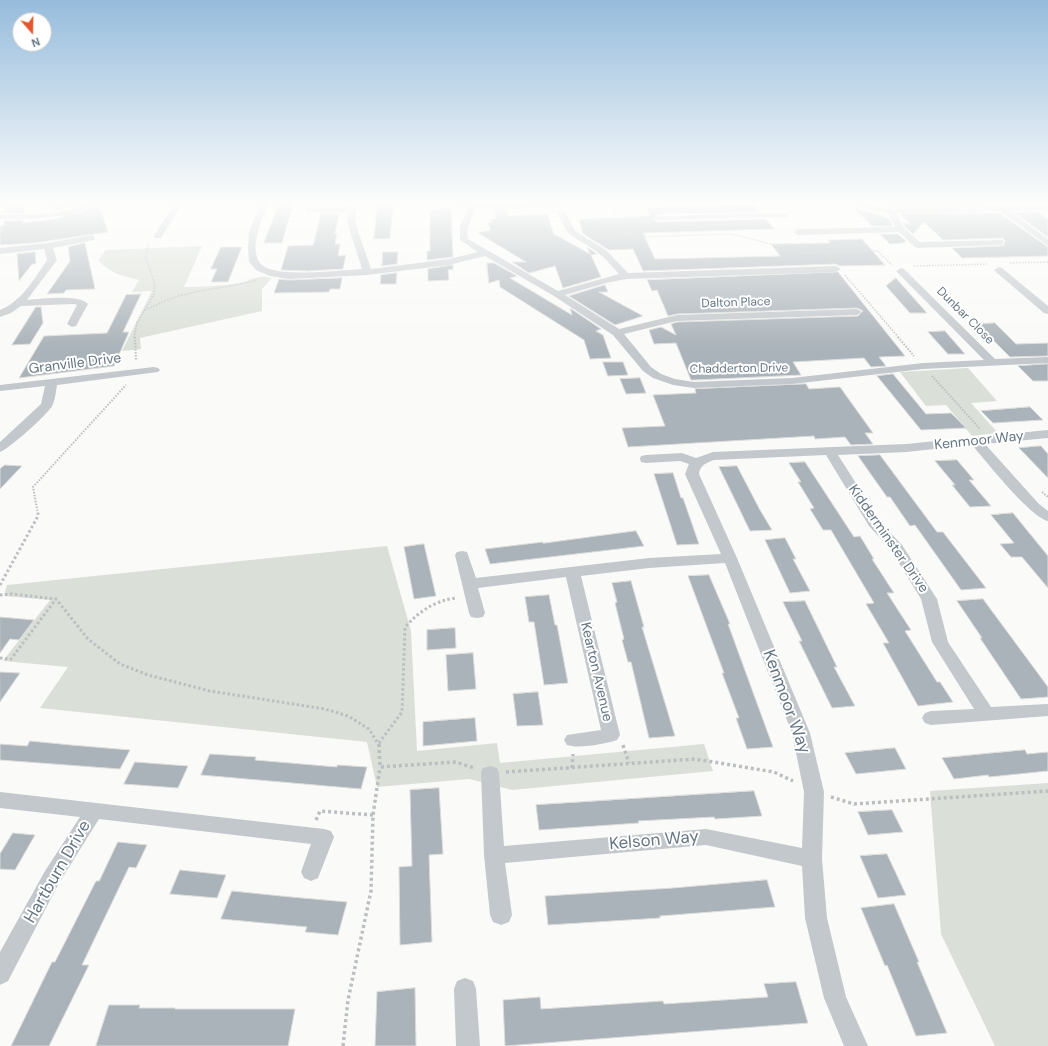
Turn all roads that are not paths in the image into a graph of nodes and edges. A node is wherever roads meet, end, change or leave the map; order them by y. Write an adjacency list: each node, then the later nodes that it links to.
1 (50, 253): 12 (street)
2 (253, 253): 9 (street)
3 (361, 253): 9 (street)
4 (485, 253): 9 (street); 11 (street, Chadderton Drive)
5 (603, 253): 10 (street)
6 (1000, 266): 13 (street)
7 (836, 269): 10 (street)
8 (898, 269): 19 (street, Dunbar Close)
9 (367, 272)
10 (626, 276): 11 (street)
11 (557, 294): 17 (street, Chadderton Drive)
12 (18, 303): 15 (street); 16 (street)
13 (1048, 311)
14 (857, 312): 17 (street, Dalton Place)
15 (0, 314)
16 (72, 324)
17 (617, 333): 19 (street, Chadderton Drive)
18 (1048, 360): 19 (street, Chadderton Drive)
19 (993, 363)
20 (154, 370): 21 (street, Granville Drive)
21 (52, 382): 22 (street, Granville Drive); 25 (street)
22 (0, 388)
23 (1048, 434): 24 (street, Kenmoor Way)
24 (976, 442): 26 (street, Kenmoor Way); 29 (street)
25 (0, 448)
26 (829, 450): 28 (street, Kenmoor Way); 36 (street, Kidderminster Drive)
27 (646, 459): 28 (street)
28 (697, 463): 31 (street, Kenmoor Way)
29 (1048, 517)
30 (462, 555): 33 (street)
31 (730, 558): 32 (street); 43 (street, Kenmoor Way)
32 (572, 571): 33 (street); 38 (street, Kearton Avenue)
33 (471, 590): 34 (street)
34 (477, 613)
35 (1048, 710): 36 (street)
36 (986, 714): 37 (street)
37 (931, 718)
38 (573, 740)
39 (490, 773): 42 (street)
40 (0, 800): 41 (street, Hartburn Drive)
41 (94, 811): 44 (street); 46 (street, Hartburn Drive)
42 (494, 855): 43 (street, Kelson Way); 45 (street)
43 (812, 859): 49 (street, Kenmoor Way)
44 (311, 872)
45 (501, 915)
46 (0, 974)
47 (465, 989): 48 (street)
48 (468, 1046)
49 (856, 1046)

